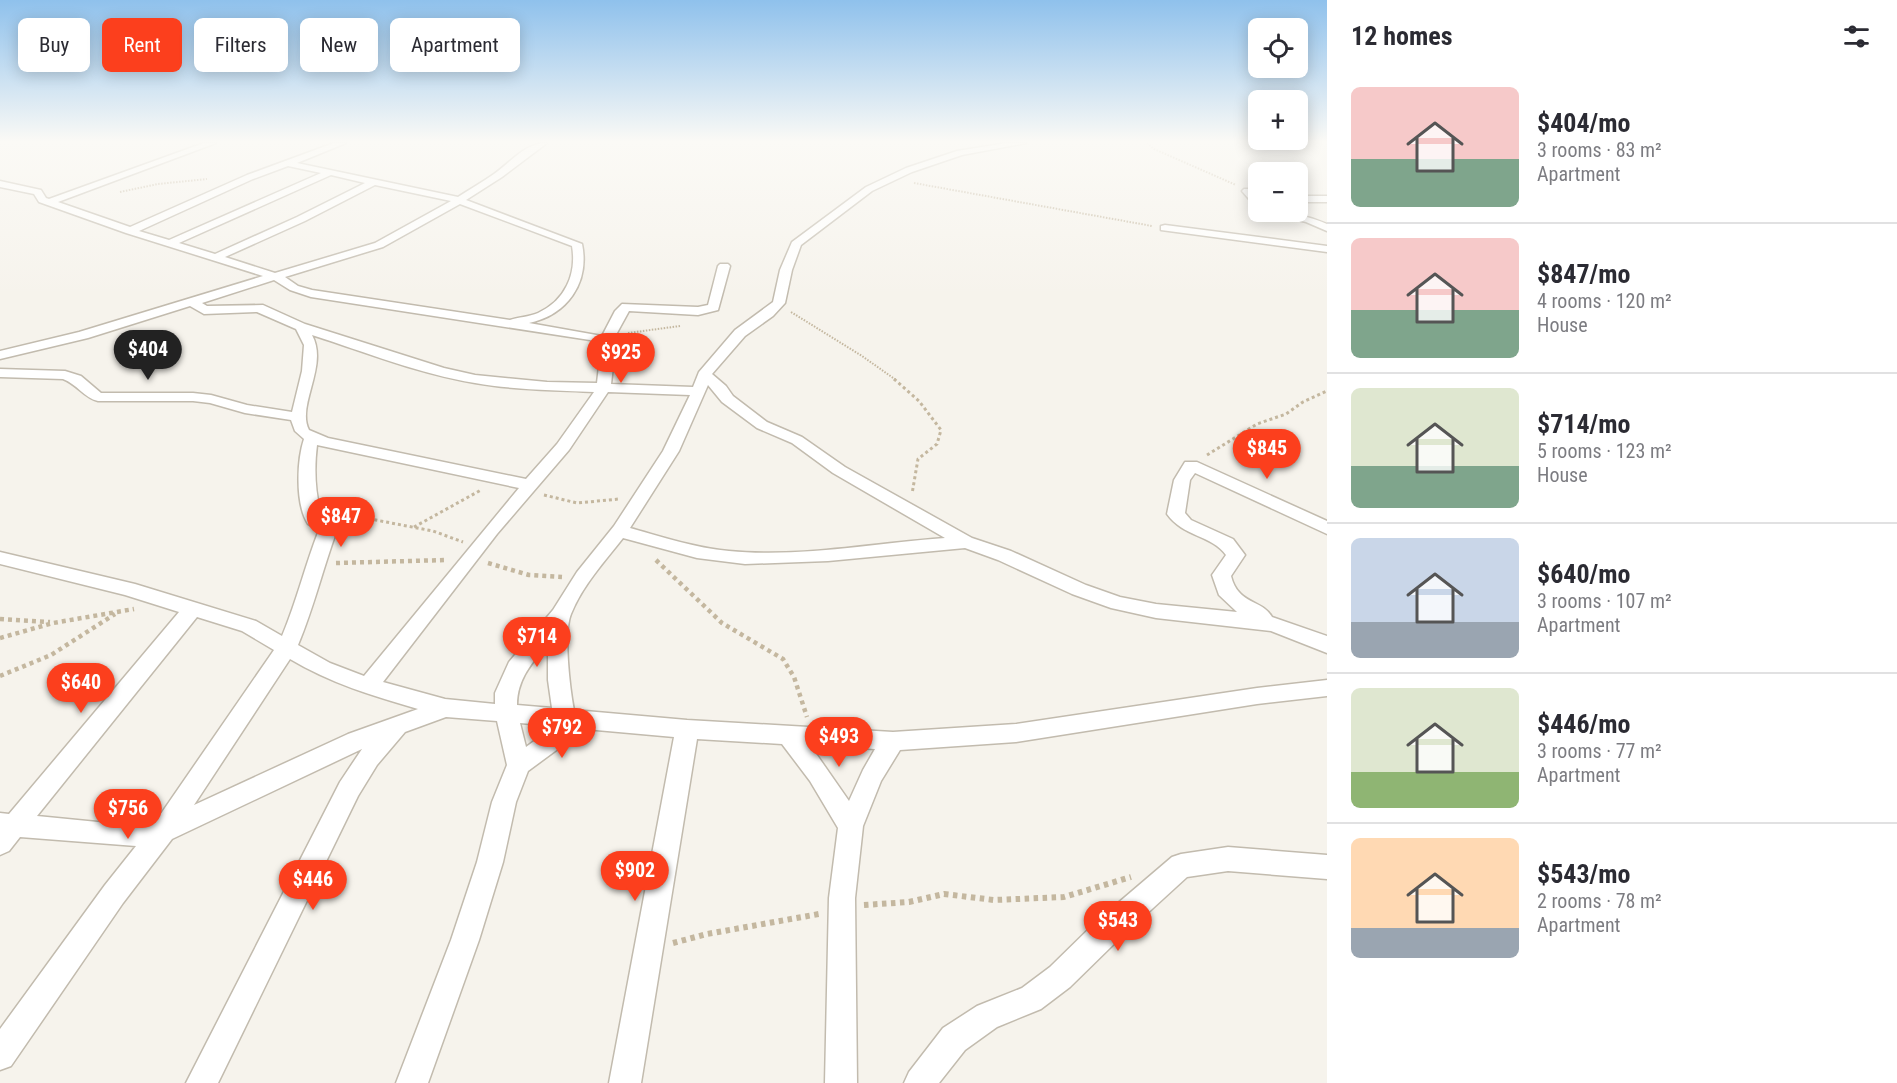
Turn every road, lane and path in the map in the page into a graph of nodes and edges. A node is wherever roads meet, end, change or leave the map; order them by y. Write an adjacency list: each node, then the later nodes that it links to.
1 (39, 194): 13 (street)
2 (74, 194): 13 (street)
3 (216, 194): 17 (street)
4 (281, 194): 18 (street)
5 (348, 194): 20 (street)
6 (431, 194): 12 (street)
7 (469, 194): 12 (street)
8 (863, 194): 24 (street)
9 (972, 194): 15 (path)
10 (1308, 199): 11 (street)
11 (1327, 199)
12 (459, 200): 22 (street); 25 (street)
13 (51, 202): 17 (street)
14 (1308, 220): 16 (street)
15 (1165, 228): 19 (street)
16 (1327, 228)
17 (130, 231): 18 (street)
18 (172, 242): 20 (street)
19 (1327, 249)
20 (219, 256): 22 (street)
21 (724, 266): 28 (street)
22 (277, 277): 23 (street); 25 (street)
23 (191, 301): 27 (street); 29 (street)
24 (779, 303): 31 (street); 41 (path)
25 (505, 324): 28 (street)
26 (685, 325): 28 (path)
27 (301, 327): 32 (street); 34 (street)
28 (607, 338): 32 (street)
29 (0, 355)
30 (0, 373): 34 (street)
31 (702, 383): 32 (street); 39 (street); 41 (street)
32 (604, 387): 38 (street)
33 (1327, 391): 36 (path)
34 (298, 417): 35 (street)
35 (312, 437): 37 (street); 40 (street)
36 (1191, 465): 43 (street); 56 (street)
37 (503, 479): 38 (street); 42 (path)
38 (528, 488): 39 (path); 46 (street)
39 (643, 495): 44 (street)
40 (310, 508): 42 (path); 48 (street)
41 (911, 509): 45 (street)
42 (414, 527): 46 (path)
43 (1327, 528)
44 (621, 532): 45 (street); 49 (street); 69 (path)
45 (966, 542): 56 (street)
46 (472, 555): 48 (path); 49 (path); 61 (street)
47 (0, 558): 50 (street)
48 (315, 564): 59 (street)
49 (584, 576): 53 (street)
50 (163, 600): 51 (street); 52 (path)
51 (192, 610): 59 (street); 73 (street)
52 (117, 613): 55 (path); 60 (path)
53 (560, 615): 64 (street); 65 (street)
54 (0, 619): 55 (path)
55 (53, 623): 57 (path)
56 (1274, 624): 58 (street)
57 (0, 638)
58 (1327, 645)
59 (287, 647): 61 (street); 74 (street)
60 (0, 676)
61 (368, 686): 63 (street)
62 (1327, 688): 70 (street)
63 (445, 708): 64 (street); 66 (street)
64 (506, 713): 65 (street); 71 (street)
65 (573, 720): 67 (street); 71 (street)
66 (405, 722): 74 (street); 80 (street)
67 (687, 729): 68 (street); 78 (street)
68 (789, 736): 69 (street); 72 (street)
69 (814, 737): 70 (street)
70 (892, 741): 72 (street)
71 (519, 765): 81 (street)
72 (850, 826): 77 (street)
73 (5, 831): 74 (street)
74 (163, 831): 79 (street)
75 (1327, 867): 84 (street)
76 (1137, 876): 77 (path)
77 (842, 909): 78 (path); 83 (street)
78 (649, 952): 82 (street)
79 (0, 1055)
80 (202, 1083)
81 (412, 1083)
82 (625, 1083)
83 (841, 1083)
84 (920, 1083)

